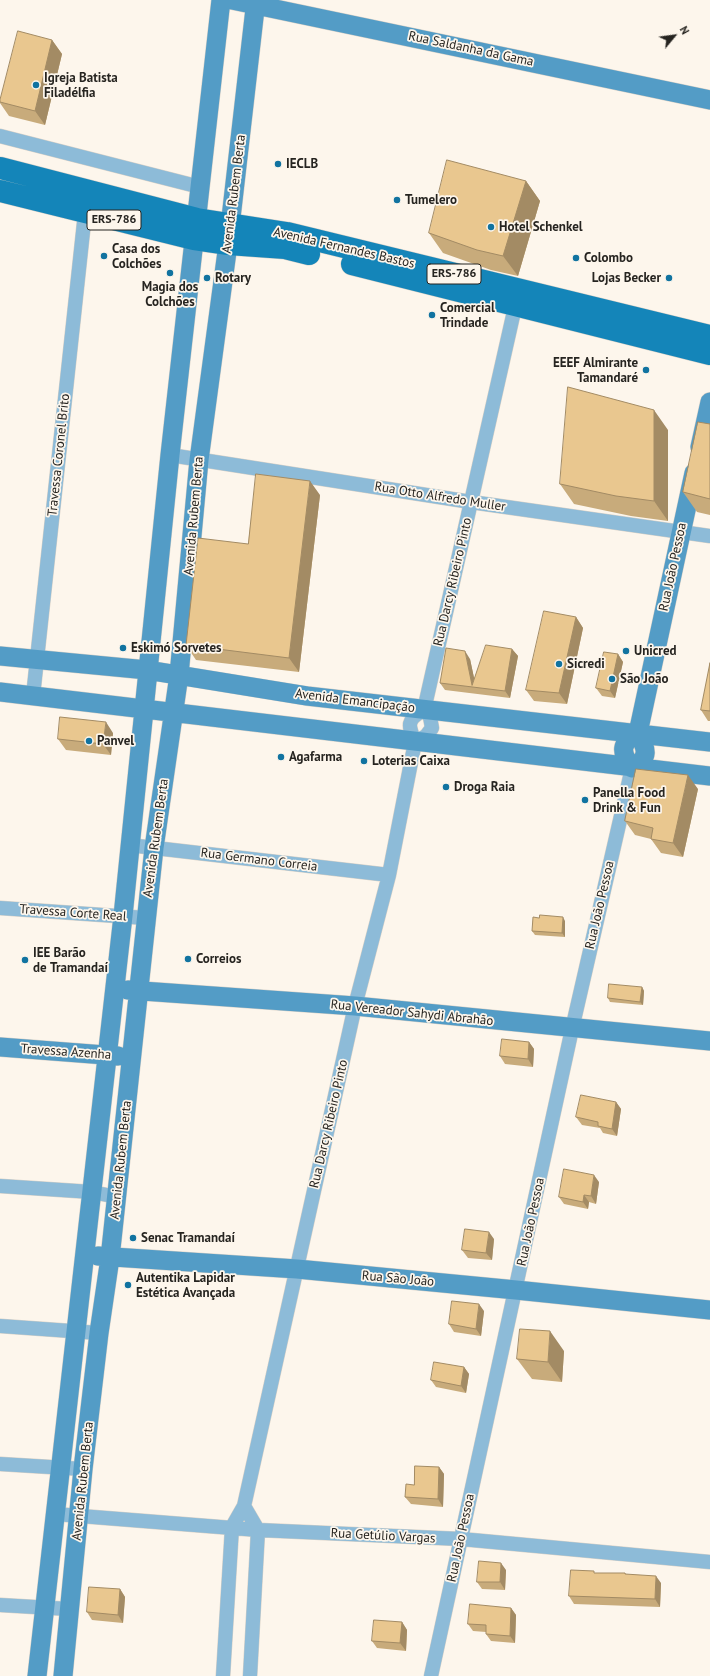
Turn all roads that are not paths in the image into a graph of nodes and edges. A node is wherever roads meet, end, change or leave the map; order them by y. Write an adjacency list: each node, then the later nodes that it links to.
1 (222, 0): 7 (main road, Avenida Rubem Berta)
2 (232, 0): 3 (main road, Rua Saldanha da Gama)
3 (256, 2): 4 (main road, Rua Saldanha da Gama); 11 (main road, Avenida Rubem Berta)
4 (710, 100)
5 (0, 136): 7 (street)
6 (0, 168): 10 (main road, Avenida Fernandes Bastos / ERS-786)
7 (200, 188): 10 (main road, Avenida Rubem Berta)
8 (0, 191): 9 (main road, Avenida Fernandes Bastos / ERS-786)
9 (85, 213): 10 (main road, Avenida Fernandes Bastos / ERS-786); 22 (street, Travessa Coronel Brito)
10 (196, 229): 11 (main road, Avenida Fernandes Bastos / ERS-786); 16 (main road, Avenida Rubem Berta)
11 (230, 234): 12 (main road, Avenida Fernandes Bastos / ERS-786); 17 (main road, Avenida Rubem Berta)
12 (518, 297): 13 (main road, Avenida Fernandes Bastos / ERS-786); 14 (main road, Avenida Fernandes Bastos / ERS-786); 18 (street, Rua Darcy Ribeiro Pinto)
13 (710, 336)
14 (710, 354)
15 (710, 402): 19 (main road, Rua João Pessoa)
16 (170, 455): 17 (street, Rua Otto Alfredo Muller); 23 (main road, Avenida Rubem Berta)
17 (200, 460): 18 (street, Rua Otto Alfredo Muller); 24 (main road, Avenida Rubem Berta)
18 (471, 502): 19 (street, Rua Otto Alfredo Muller); 28 (street, Rua Darcy Ribeiro Pinto)
19 (681, 532): 20 (street, Rua Otto Alfredo Muller); 30 (main road, Rua João Pessoa)
20 (710, 536)
21 (0, 656): 22 (main road, Avenida Emancipação)
22 (37, 660): 23 (main road, Avenida Emancipação); 26 (street, Travessa Coronel Brito)
23 (147, 670): 24 (main road, Avenida Emancipação); 27 (main road, Avenida Rubem Berta)
24 (180, 675): 28 (main road, Avenida Emancipação); 29 (main road, Avenida Rubem Berta)
25 (0, 692): 26 (main road)
26 (33, 696): 27 (main road)
27 (144, 710): 29 (main road); 35 (main road, Avenida Rubem Berta)
28 (424, 710): 30 (main road, Avenida Emancipação); 31 (street, Rua Darcy Ribeiro Pinto); 31 (street)
29 (174, 714): 31 (main road); 36 (main road, Avenida Rubem Berta)
30 (638, 733): 32 (main road, Avenida Emancipação); 33 (main road, Rua João Pessoa)
31 (415, 742): 33 (main road); 37 (street, Rua Darcy Ribeiro Pinto)
32 (710, 742)
33 (632, 768): 34 (main road); 44 (street, Rua João Pessoa)
34 (710, 776)
35 (130, 845): 36 (street, Rua Germano Correia); 39 (main road, Avenida Rubem Berta)
36 (154, 848): 37 (street, Rua Germano Correia); 40 (main road, Avenida Rubem Berta)
37 (388, 875): 43 (street, Rua Darcy Ribeiro Pinto)
38 (0, 908): 39 (street, Travessa Corte Real)
39 (123, 916): 40 (street, Travessa Corte Real); 41 (main road, Avenida Rubem Berta)
40 (146, 918): 42 (main road, Avenida Rubem Berta)
41 (115, 988): 42 (main road, Rua Vereador Sahydi Abrahão); 47 (main road, Avenida Rubem Berta)
42 (139, 991): 43 (main road, Rua Vereador Sahydi Abrahão); 48 (main road, Avenida Rubem Berta)
43 (355, 1006): 44 (main road, Rua Vereador Sahydi Abrahão); 54 (street, Rua Darcy Ribeiro Pinto)
44 (572, 1029): 45 (main road, Rua Vereador Sahydi Abrahão); 55 (street, Rua João Pessoa)
45 (710, 1042)
46 (0, 1047): 47 (main road, Travessa Azenha)
47 (107, 1055): 48 (main road, Travessa Azenha); 50 (main road, Avenida Rubem Berta)
48 (132, 1058): 51 (main road, Avenida Rubem Berta)
49 (0, 1186): 50 (street)
50 (92, 1192): 51 (street); 52 (main road, Avenida Rubem Berta)
51 (116, 1197): 53 (main road, Avenida Rubem Berta)
52 (85, 1254): 53 (main road, Rua São João); 58 (main road, Avenida Rubem Berta)
53 (110, 1258): 54 (main road, Rua São João); 59 (main road, Avenida Rubem Berta)
54 (297, 1269): 55 (main road, Rua São João); 63 (street, Rua Darcy Ribeiro Pinto)
55 (516, 1290): 56 (main road, Rua São João); 68 (street, Rua João Pessoa)
56 (710, 1310)
57 (0, 1326): 58 (street)
58 (77, 1332): 59 (street); 61 (main road, Avenida Rubem Berta)
59 (99, 1333): 62 (main road, Avenida Rubem Berta)
60 (0, 1464): 61 (street)
61 (61, 1468): 62 (street); 64 (main road, Avenida Rubem Berta)
62 (84, 1469): 65 (main road, Avenida Rubem Berta)
63 (244, 1506): 66 (street, Rua Darcy Ribeiro Pinto); 67 (street)
64 (55, 1514): 65 (street, Rua Getúlio Vargas); 71 (main road, Avenida Rubem Berta)
65 (80, 1515): 66 (street, Rua Getúlio Vargas); 72 (main road, Avenida Rubem Berta)
66 (232, 1527): 67 (street, Rua Getúlio Vargas); 75 (street, Rua Darcy Ribeiro Pinto)
67 (258, 1530): 68 (street, Rua Getúlio Vargas); 76 (street)
68 (461, 1539): 69 (street, Rua Getúlio Vargas); 77 (street, Rua João Pessoa)
69 (710, 1562)
70 (0, 1604): 71 (street)
71 (46, 1608): 72 (street); 73 (main road, Avenida Rubem Berta)
72 (69, 1609): 74 (main road, Avenida Rubem Berta)
73 (37, 1676)
74 (64, 1676)
75 (223, 1676)
76 (250, 1676)
77 (431, 1676)

